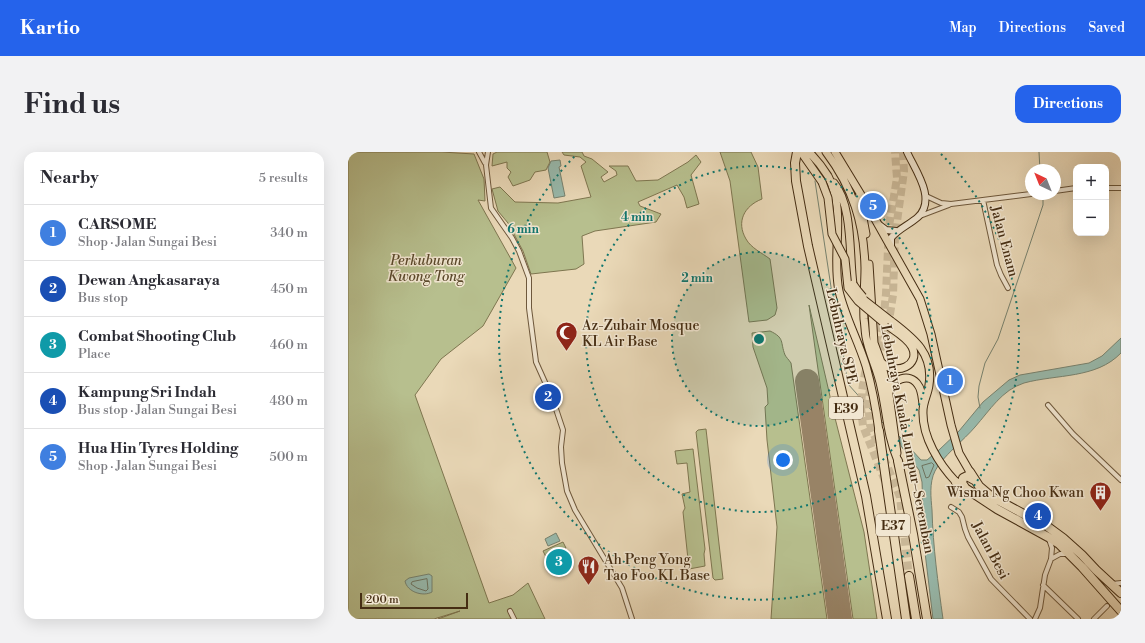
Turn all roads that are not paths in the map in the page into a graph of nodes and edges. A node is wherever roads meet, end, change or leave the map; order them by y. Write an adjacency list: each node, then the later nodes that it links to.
1 (479, 152): 8 (street)
2 (488, 152): 8 (street)
3 (800, 152): 23 (main road, bridge); 53 (highway, Lebuhraya SPE / E39)
4 (809, 152): 9 (main road, E37)
5 (826, 152): 31 (main road)
6 (835, 152): 10 (main road, E37)
7 (907, 152): 16 (street)
8 (486, 165): 52 (street)
9 (828, 176): 25 (main road, bridge); 32 (main road, E37)
10 (852, 180): 20 (main road); 27 (main road, Lebuhraya Kuala Lumpur–Seremban / E37)
11 (1073, 188): 14 (street)
12 (1109, 188): 13 (street)
13 (1121, 188)
14 (1061, 190)
15 (1025, 195): 17 (street)
16 (926, 196): 18 (street); 19 (street)
17 (983, 200): 18 (street); 24 (street, Jalan Enam)
18 (951, 204): 19 (street)
19 (918, 217): 21 (street)
20 (878, 224): 21 (street); 22 (main road)
21 (896, 231): 22 (street)
22 (891, 247): 34 (main road)
23 (847, 278): 25 (main road, bridge); 26 (main road, bridge)
24 (1008, 288)
25 (870, 305): 26 (main road, bridge)
26 (887, 322): 27 (main road); 29 (main road)
27 (881, 362): 28 (main road, Lebuhraya Kuala Lumpur–Seremban / E37)
28 (889, 395): 29 (main road); 31 (main road, Lebuhraya Kuala Lumpur–Seremban / E37)
29 (924, 404): 37 (main road)
30 (1048, 406): 36 (street)
31 (888, 415): 33 (main road, Lebuhraya Kuala Lumpur–Seremban / E37); 33 (main road)
32 (879, 431): 54 (highway, Lebuhraya Kuala Lumpur–Seremban / E37)
33 (898, 461): 56 (highway, Lebuhraya Kuala Lumpur–Seremban / E37)
34 (970, 472): 35 (highway)
35 (974, 480): 38 (highway); 45 (highway)
36 (1121, 480)
37 (956, 482): 38 (highway)
38 (966, 489): 40 (highway)
39 (951, 507): 57 (street, Jalan Besi)
40 (1048, 537): 41 (highway); 42 (street)
41 (1070, 554): 42 (street); 50 (highway)
42 (1051, 559): 46 (street)
43 (909, 576): 55 (highway)
44 (1121, 583): 45 (street)
45 (1112, 584): 47 (highway)
46 (1043, 585): 58 (street); 59 (street)
47 (1121, 593)
48 (1107, 606): 60 (street)
49 (510, 611): 51 (street)
50 (1121, 611)
51 (514, 619)
52 (632, 619)
53 (888, 619)
54 (906, 619)
55 (916, 619)
56 (927, 619)
57 (1030, 619)
58 (1035, 619)
59 (1078, 619)
60 (1094, 619)

